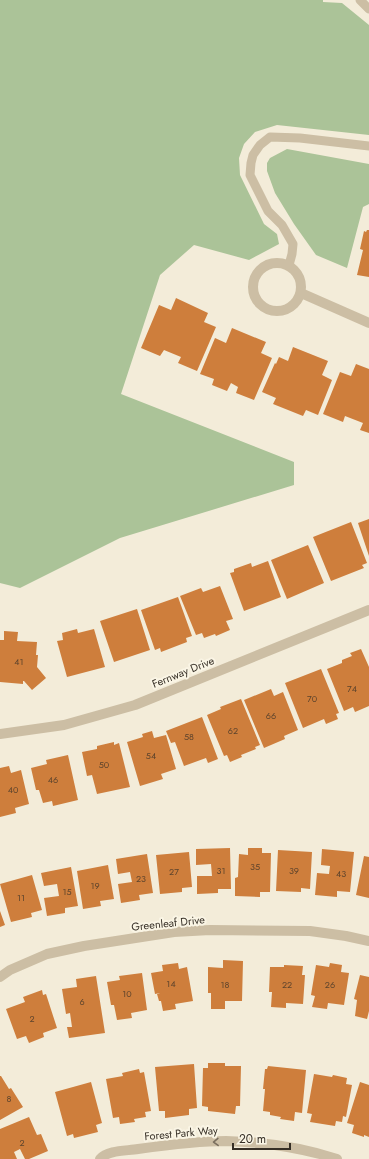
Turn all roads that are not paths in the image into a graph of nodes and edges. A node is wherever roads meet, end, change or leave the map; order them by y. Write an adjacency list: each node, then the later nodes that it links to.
1 (360, 0): 2 (lane)
2 (369, 9)
3 (369, 146): 4 (lane)
4 (288, 265): 5 (street); 5 (street)
5 (301, 293): 6 (street)
6 (369, 323)
7 (369, 610): 8 (street, Fernway Drive)
8 (0, 734)
9 (369, 941): 10 (street, Greenleaf Drive)
10 (0, 977)
11 (100, 1159): 12 (street, Forest Park Way, one-way to 11)
12 (337, 1159)

